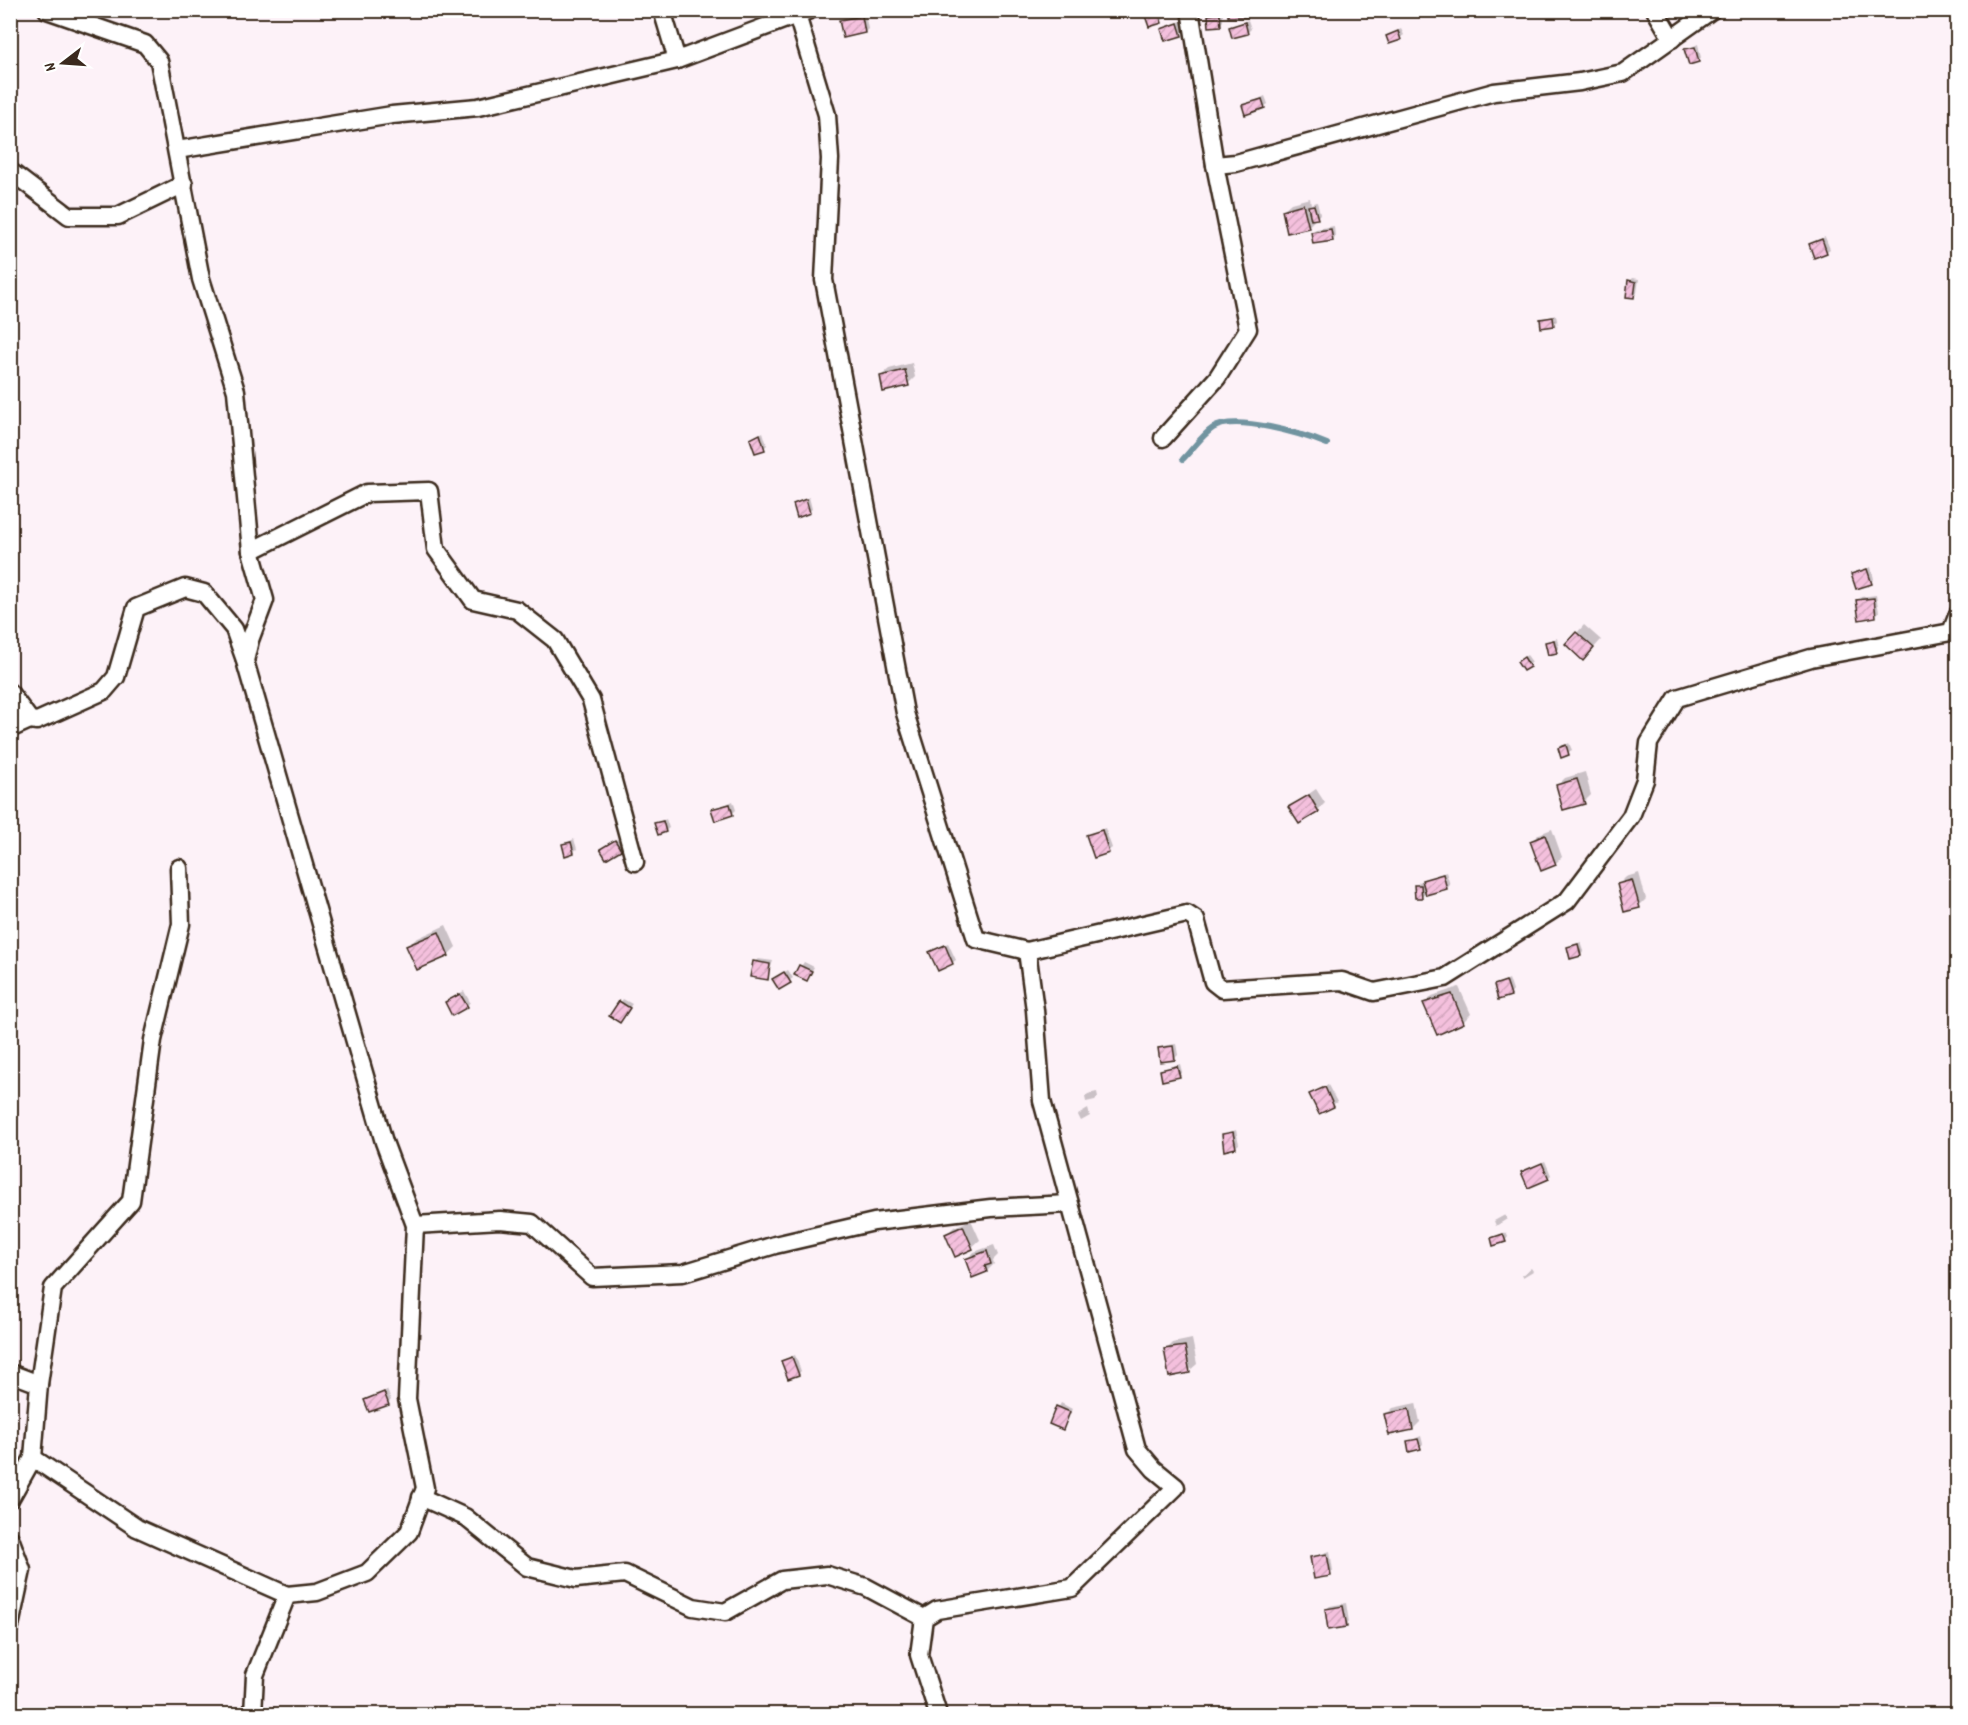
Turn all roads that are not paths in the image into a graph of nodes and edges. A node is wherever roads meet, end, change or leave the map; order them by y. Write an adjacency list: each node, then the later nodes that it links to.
1 (47, 10): 9 (street)
2 (662, 10): 8 (street)
3 (1190, 10): 10 (street)
4 (1655, 10): 7 (street)
5 (1712, 10): 7 (street)
6 (803, 13): 8 (street); 22 (street)
7 (1672, 39): 10 (street)
8 (676, 60): 9 (street)
9 (177, 150): 12 (street)
10 (1215, 165): 13 (street)
11 (10, 171): 12 (street)
12 (184, 184): 14 (street)
13 (1163, 438)
14 (251, 551): 16 (street); 20 (street)
15 (1958, 614): 22 (street)
16 (245, 661): 18 (street); 24 (street)
17 (10, 693): 18 (street)
18 (30, 720): 19 (street)
19 (10, 729)
20 (634, 862)
21 (179, 868): 26 (street)
22 (1027, 951): 23 (street)
23 (1069, 1204): 24 (street); 32 (street)
24 (415, 1225): 28 (street)
25 (10, 1374): 26 (street)
26 (39, 1384): 27 (street)
27 (33, 1458): 29 (street); 31 (street)
28 (422, 1497): 31 (street); 32 (street)
29 (10, 1499)
30 (10, 1538): 33 (street)
31 (287, 1595): 34 (street)
32 (924, 1618): 35 (street)
33 (10, 1626)
34 (253, 1714)
35 (938, 1714)

